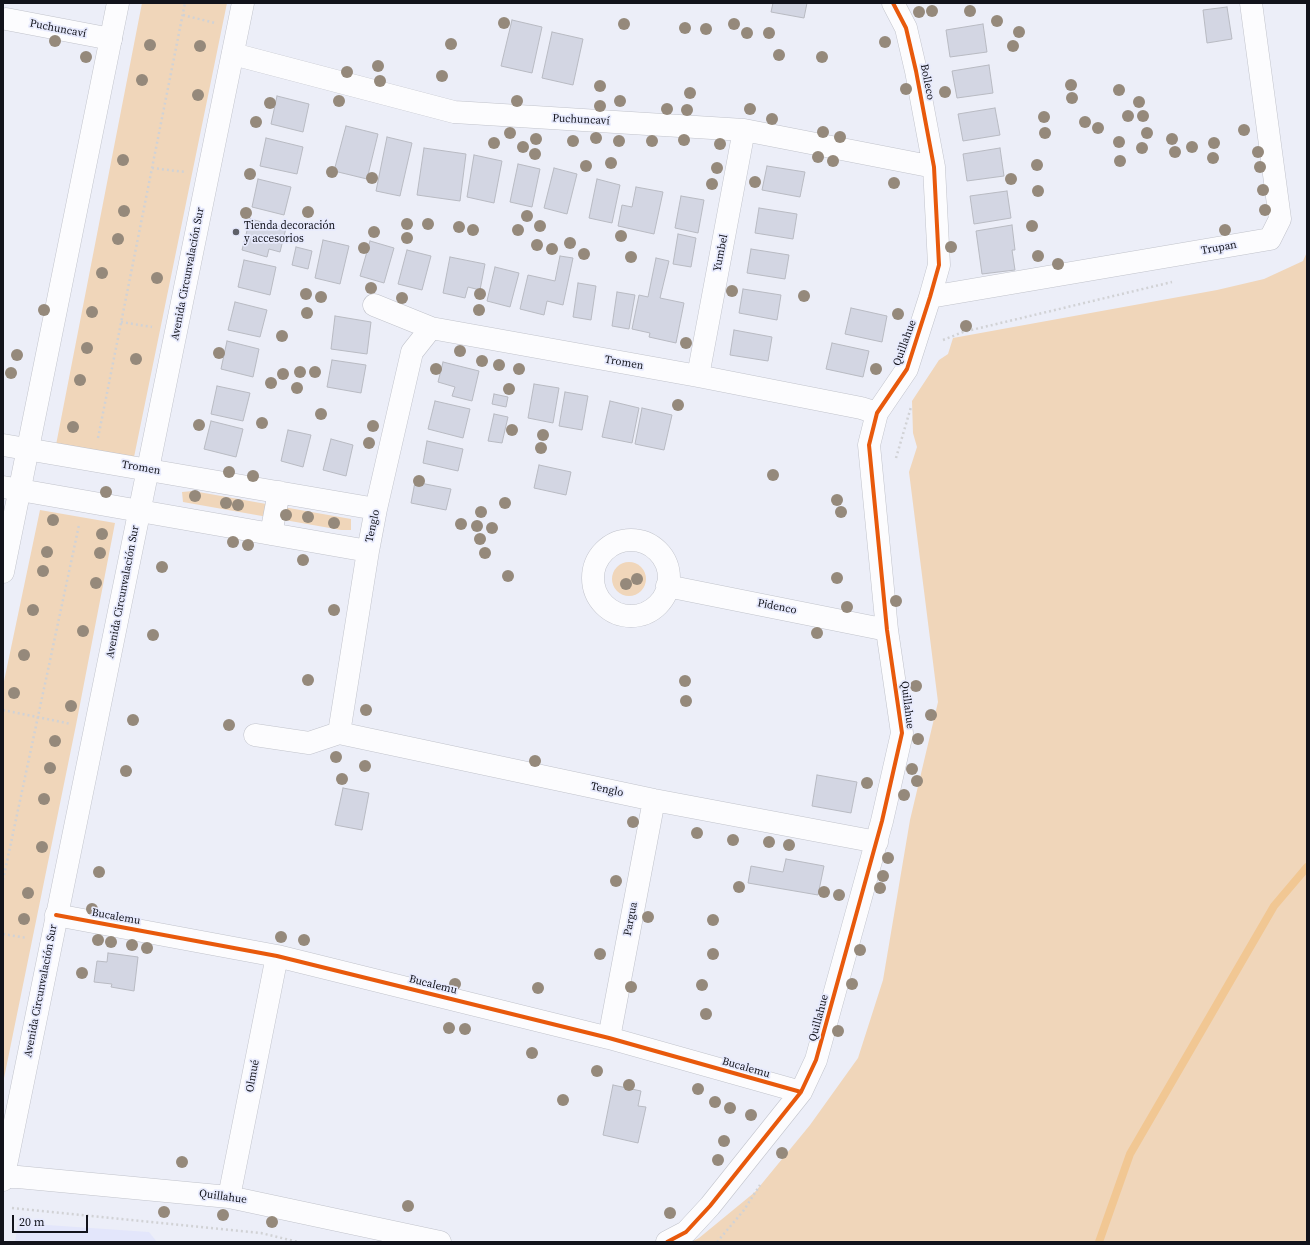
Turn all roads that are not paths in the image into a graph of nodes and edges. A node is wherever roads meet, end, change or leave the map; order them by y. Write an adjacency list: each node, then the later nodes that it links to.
1 (118, 3): 6 (street)
2 (243, 3): 7 (street, Avenida Circunvalación Sur)
3 (893, 3): 9 (street, Bolleco)
4 (1251, 3): 10 (street, Trupan)
5 (6, 19): 6 (street, Puchuncaví)
6 (111, 39): 16 (street)
7 (233, 54): 8 (street, Puchuncaví); 17 (street, Avenida Circunvalación Sur)
8 (744, 130): 9 (street, Puchuncaví); 13 (street, Yumbel)
9 (934, 167): 10 (street, Quillahue)
10 (930, 297): 14 (street, Quillahue)
11 (374, 305): 12 (street, Tromen)
12 (431, 328): 13 (street, Tromen); 20 (street, Tenglo)
13 (698, 376): 14 (street, Tromen)
14 (877, 413): 26 (street, Quillahue)
15 (3, 445): 16 (street, Tromen)
16 (28, 449): 17 (street, Tromen); 18 (street)
17 (148, 470): 19 (street, Tromen); 21 (street, Avenida Circunvalación Sur)
18 (11, 488): 21 (street); 24 (street)
19 (279, 492): 20 (street, Tromen); 22 (street)
20 (376, 509): 23 (street, Tenglo)
21 (139, 511): 22 (street); 31 (street, Avenida Circunvalación Sur)
22 (271, 534): 23 (street)
23 (368, 551): 27 (street, Tenglo)
24 (3, 572)
25 (667, 586): 26 (street, Pidenco)
26 (887, 630): 30 (street, Quillahue)
27 (339, 733): 28 (street); 29 (street, Tenglo)
28 (254, 735)
29 (654, 800): 30 (street, Tenglo); 33 (street, Pargua)
30 (876, 842): 34 (street, Quillahue)
31 (56, 915): 32 (street, Bucalemu); 35 (street, Avenida Circunvalación Sur)
32 (277, 956): 33 (street, Bucalemu); 36 (street, Olmué)
33 (609, 1038): 34 (street, Bucalemu)
34 (801, 1092): 38 (street, Quillahue)
35 (3, 1178): 36 (street, Quillahue)
36 (229, 1197): 37 (street, Quillahue)
37 (440, 1242)
38 (667, 1242)

